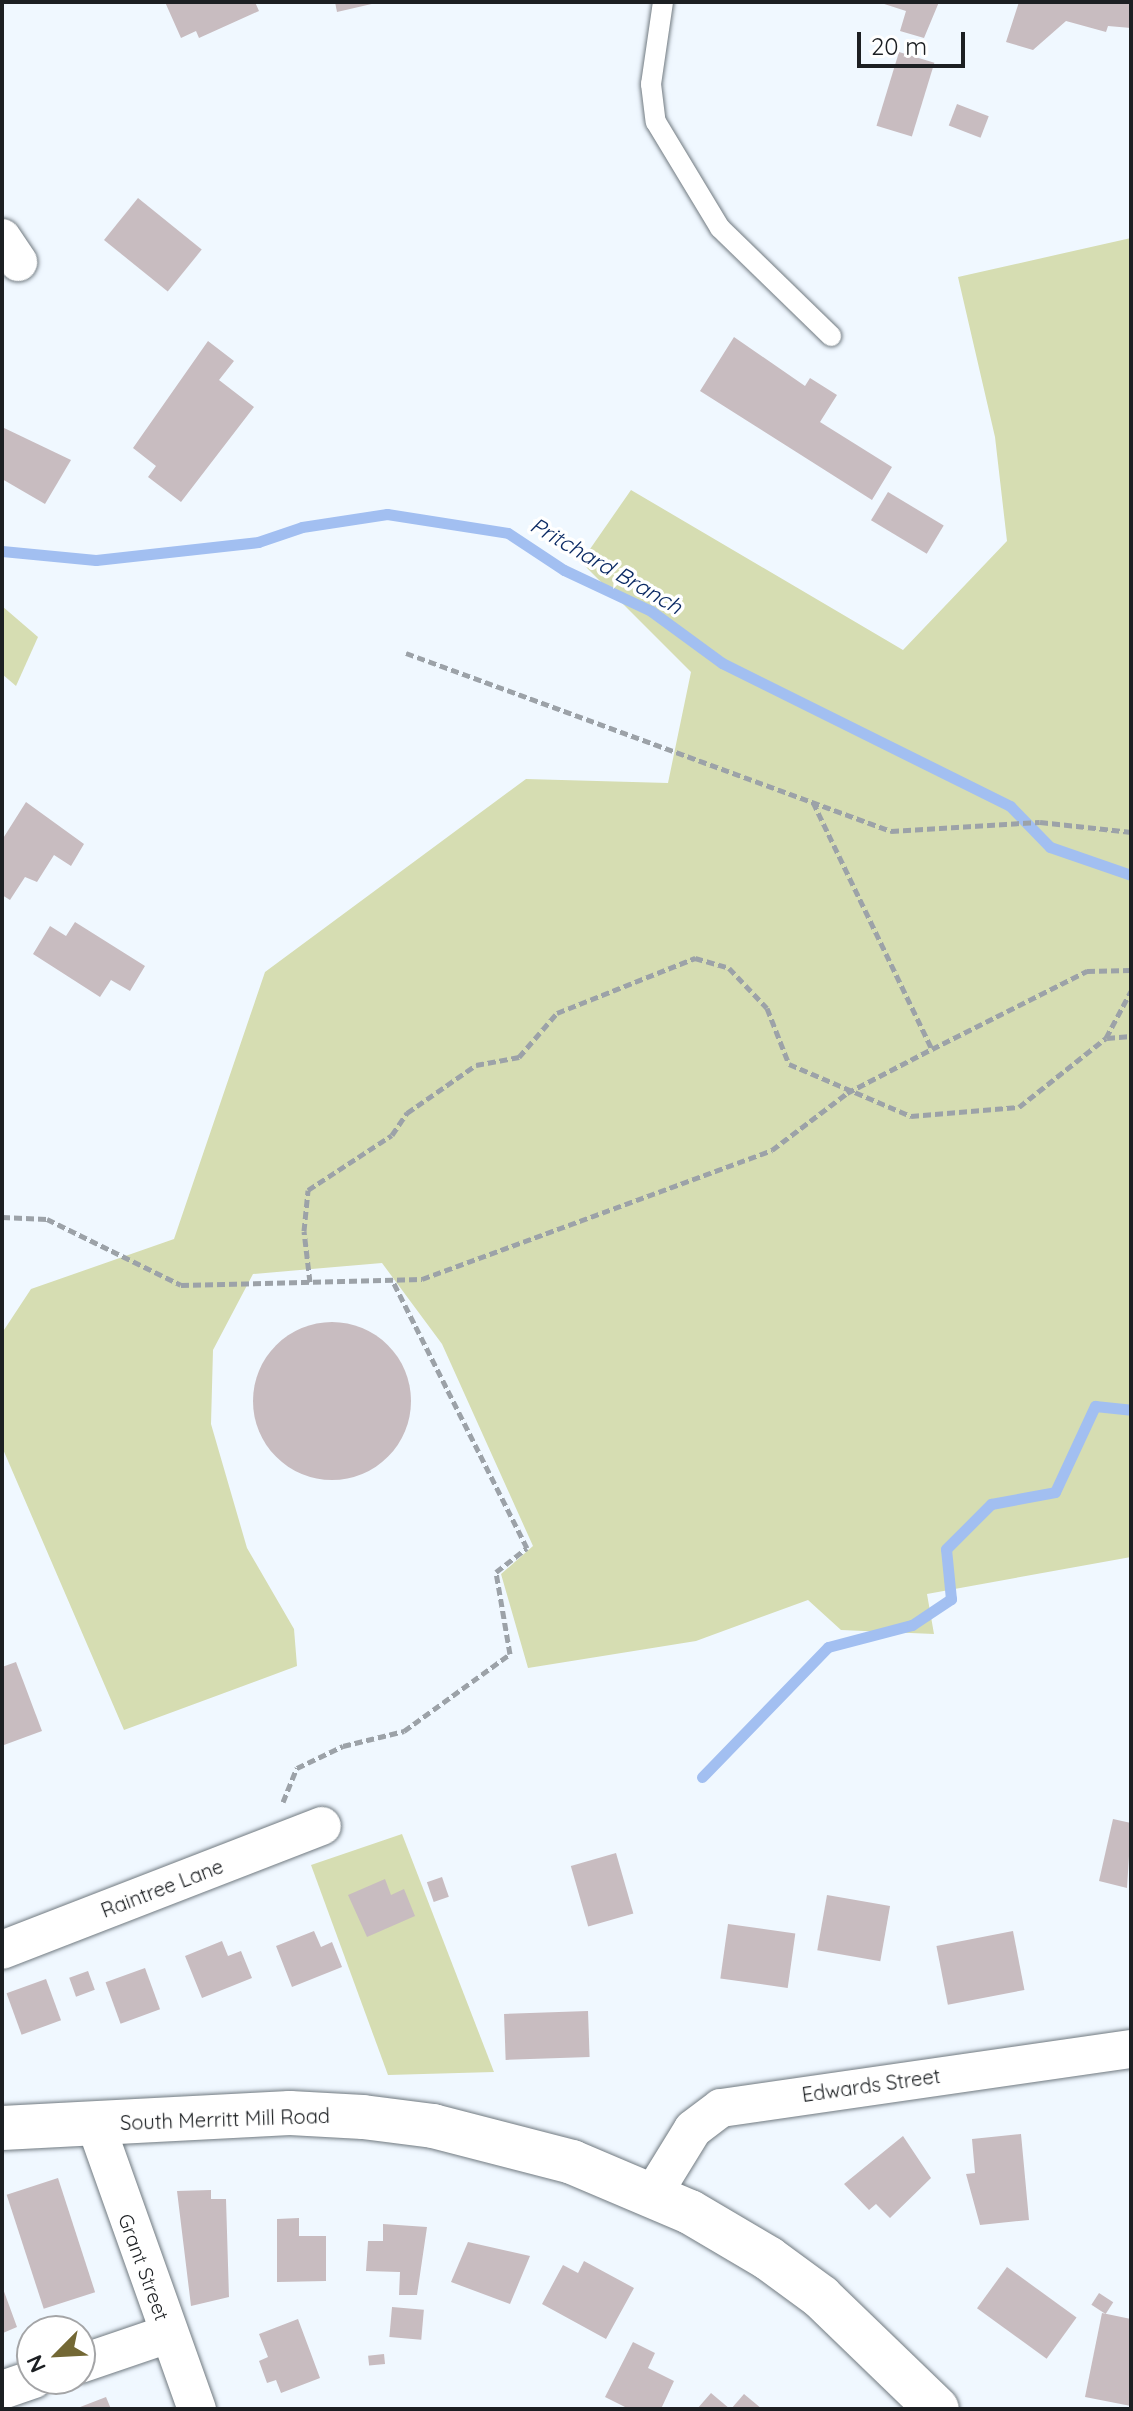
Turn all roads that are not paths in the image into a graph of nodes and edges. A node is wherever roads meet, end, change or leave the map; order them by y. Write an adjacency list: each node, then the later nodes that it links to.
1 (663, 2): 2 (lane)
2 (831, 336)
3 (322, 1826): 4 (street, Raintree Lane)
4 (2, 1950)
5 (1131, 2049): 8 (street, Edwards Street)
6 (95, 2123): 7 (street, South Merritt Mill Road); 8 (street, South Merritt Mill Road); 9 (street, Grant Street)
7 (2, 2128)
8 (653, 2194): 12 (street, South Merritt Mill Road)
9 (168, 2334): 10 (street); 11 (street, Grant Street)
10 (96, 2359)
11 (197, 2409)
12 (937, 2409)

